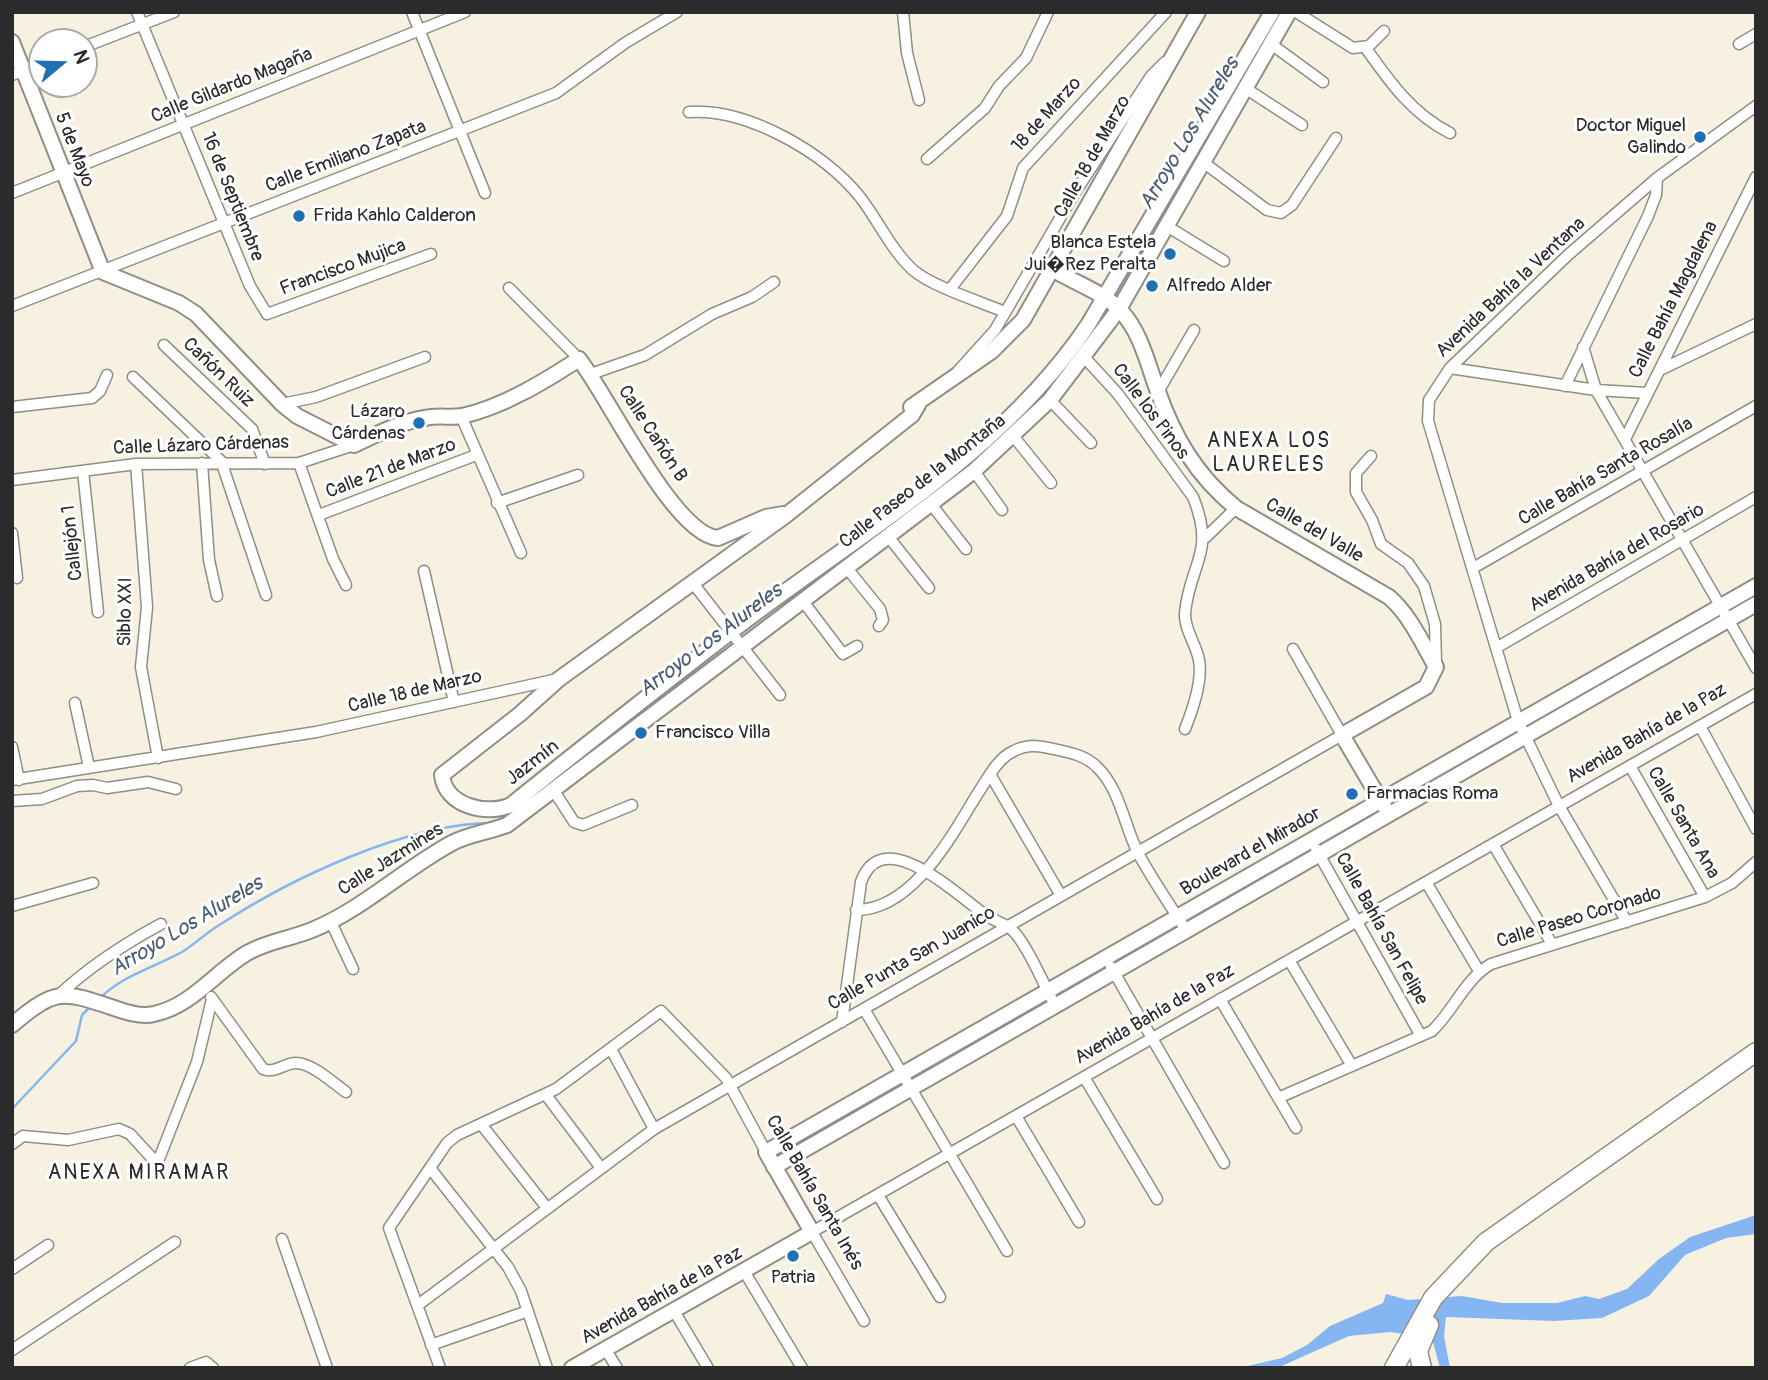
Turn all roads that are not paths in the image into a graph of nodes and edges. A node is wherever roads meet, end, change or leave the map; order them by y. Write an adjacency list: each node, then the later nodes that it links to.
1 (137, 12): 13 (street, 16 de Septiembre)
2 (174, 12): 13 (street)
3 (412, 12): 14 (street)
4 (465, 12): 14 (street, Calle Gildardo Magaña)
5 (677, 12): 31 (street, Calle Emiliano Zapata)
6 (902, 12): 26 (street)
7 (1048, 12): 34 (street)
8 (1166, 12): 49 (street, 18 de Marzo)
9 (1198, 12): 22 (main road, Calle 18 de Marzo)
10 (1272, 12): 50 (main road, Calle Paseo de la Montaña)
11 (1289, 12): 19 (main road, Calle Paseo de la Montaña)
12 (1296, 12): 21 (street)
13 (142, 24): 17 (street); 29 (street, 16 de Septiembre)
14 (420, 30): 29 (street, Calle Gildardo Magaña); 31 (street)
15 (1384, 31): 21 (street)
16 (1756, 34): 20 (street)
17 (98, 41)
18 (12, 42): 23 (main road, 5 de Mayo)
19 (1271, 44): 24 (street); 25 (main road, Calle Paseo de la Montaña)
20 (1739, 44)
21 (1365, 47): 32 (street)
22 (1178, 48): 45 (main road, Calle 18 de Marzo); 52 (street, Calle 18 de Marzo)
23 (18, 73): 36 (main road, 5 de Mayo)
24 (1323, 82)
25 (1245, 88): 30 (street); 35 (main road, Calle Paseo de la Montaña)
26 (919, 100)
27 (1756, 106): 38 (street, Avenida Bahía la Ventana)
28 (689, 112): 49 (street)
29 (184, 124): 36 (street, Calle Gildardo Magaña); 41 (street, 16 de Septiembre)
30 (1301, 125)
31 (460, 131): 40 (street); 41 (street, Calle Emiliano Zapata)
32 (1450, 133)
33 (1336, 138): 35 (street)
34 (927, 159)
35 (1203, 162): 42 (main road, Calle Paseo de la Montaña)
36 (62, 173): 39 (street, Calle Gildardo Magaña); 46 (main road, 5 de Mayo)
37 (1756, 177): 62 (street, Calle Bahía Magdalena)
38 (1657, 178): 57 (street); 61 (street, Avenida Bahía la Ventana)
39 (12, 193)
40 (485, 193)
41 (223, 224): 46 (street, Calle Emiliano Zapata); 53 (street, 16 de Septiembre)
42 (1165, 225): 44 (street); 50 (main road, Calle Paseo de la Montaña)
43 (431, 254): 53 (street, Francisco Mujica)
44 (1224, 261)
45 (1052, 269): 50 (main road, Calle del Valle); 65 (main road, Calle 18 de Marzo)
46 (103, 272): 51 (street, Calle Emiliano Zapata); 72 (main road)
47 (774, 282): 64 (street)
48 (509, 288): 60 (street, Calle Cañón B)
49 (951, 288): 52 (street)
50 (1111, 304): 59 (main road, Calle Paseo de la Montaña); 69 (main road, Calle del Valle); 121 (main road, Calle Paseo de la Montaña)
51 (12, 306)
52 (1005, 312): 65 (street, Calle 18 de Marzo)
53 (267, 314)
54 (1756, 324): 62 (street)
55 (1194, 330): 69 (street)
56 (164, 345): 86 (street, Cañón Ruiz)
57 (1583, 347): 67 (street); 68 (street)
58 (425, 357): 72 (street)
59 (1085, 358): 71 (main road, Calle Paseo de la Montaña); 102 (street, Calle los Pinos)
60 (579, 359): 64 (main road, Calle Cañón B); 75 (main road, Calle Lázaro Cárdenas)
61 (1450, 368): 67 (street); 107 (street, Avenida Bahía la Ventana)
62 (1660, 370): 70 (street, Calle Bahía Magdalena)
63 (107, 374): 74 (street)
64 (591, 374): 99 (main road, Calle Cañón B)
65 (957, 374): 99 (main road, Calle 18 de Marzo)
66 (133, 377): 82 (street)
67 (1565, 386): 68 (street)
68 (1596, 390): 70 (street); 77 (street)
69 (1158, 392): 96 (main road, Calle del Valle)
70 (1647, 393): 77 (street, Calle Bahía Magdalena)
71 (1050, 400): 76 (main road, Calle Paseo de la Montaña); 78 (street)
72 (282, 404): 79 (main road)
73 (1756, 406): 89 (street, Calle Bahía Santa Rosalía)
74 (12, 407)
75 (461, 416): 79 (main road, Calle Lázaro Cárdenas); 80 (street)
76 (1014, 437): 88 (main road, Calle Paseo de la Montaña); 92 (street)
77 (1625, 439): 89 (street)
78 (1091, 443)
79 (354, 446): 84 (street, Calle Lázaro Cárdenas)
80 (476, 455): 94 (street); 98 (street, Calle 21 de Marzo)
81 (1371, 456): 125 (street)
82 (221, 461): 83 (street, Calle Lázaro Cárdenas); 86 (street, Calle Lázaro Cárdenas); 115 (street)
83 (202, 463): 85 (street, Calle Lázaro Cárdenas); 114 (street)
84 (299, 463): 86 (street, Calle Lázaro Cárdenas); 98 (street)
85 (136, 464): 87 (street, Calle Lázaro Cárdenas); 138 (street, Siblo XXI)
86 (265, 464)
87 (83, 471): 91 (street, Calle Lázaro Cárdenas); 118 (street, Callejón 1)
88 (974, 471): 95 (main road, Calle Paseo de la Montaña); 97 (street)
89 (1642, 472): 103 (street); 107 (street, Calle Bahía Santa Rosalía)
90 (578, 475): 94 (street)
91 (12, 480)
92 (1051, 483)
93 (1756, 497): 103 (street, Avenida Bahía del Rosario)
94 (497, 503): 105 (street)
95 (931, 504): 101 (main road, Calle Paseo de la Montaña); 104 (street)
96 (1236, 508): 102 (street); 125 (main road, Calle del Valle)
97 (1002, 510)
98 (319, 515): 111 (street)
99 (781, 516): 110 (main road, Calle 18 de Marzo)
100 (12, 533): 109 (street)
101 (887, 535): 106 (main road, Calle Paseo de la Montaña); 113 (street)
102 (1205, 538): 134 (street)
103 (1681, 541): 119 (street); 123 (street, Avenida Bahía del Rosario)
104 (966, 549)
105 (521, 553)
106 (846, 567): 116 (main road, Calle Paseo de la Montaña); 120 (street)
107 (1472, 568): 123 (street, Avenida Bahía la Ventana)
108 (424, 571): 130 (street)
109 (17, 579)
110 (692, 582): 121 (street); 127 (main road, Calle 18 de Marzo)
111 (346, 585)
112 (1756, 586): 119 (main road, Boulevard el Mirador)
113 (929, 588)
114 (217, 596)
115 (266, 596)
116 (802, 600): 121 (main road, Calle Paseo de la Montaña); 122 (street)
117 (1756, 604): 119 (main road, Boulevard el Mirador)
118 (97, 612)
119 (1723, 613): 126 (street); 132 (main road, Boulevard el Mirador); 136 (main road, Boulevard el Mirador)
120 (879, 626)
121 (738, 639): 127 (main road, Jazmín); 129 (street); 144 (main road, Calle Paseo de la Montaña)
122 (857, 646)
123 (1496, 648): 132 (street, Avenida Bahía la Ventana)
124 (1293, 649): 135 (street)
125 (1436, 667): 135 (main road, Calle Punta San Juanico)
126 (1756, 668)
127 (559, 679): 130 (street, Calle 18 de Marzo)
128 (1756, 694): 133 (street, Avenida Bahía de la Paz)
129 (780, 695)
130 (454, 702): 138 (street, Calle 18 de Marzo)
131 (75, 703): 140 (street)
132 (1518, 721): 136 (street, Avenida Bahía la Ventana); 145 (main road, Boulevard el Mirador)
133 (1700, 726): 139 (street, Avenida Bahía de la Paz); 150 (street)
134 (1185, 729)
135 (1342, 734): 145 (main road); 153 (street, Calle Punta San Juanico)
136 (1525, 735): 148 (street, Avenida Bahía la Ventana); 149 (main road, Boulevard el Mirador)
137 (12, 747): 142 (street)
138 (158, 758): 140 (street, Calle 18 de Marzo)
139 (1630, 766): 148 (street, Avenida Bahía de la Paz); 160 (street, Calle Santa Ana)
140 (89, 767): 142 (street, Calle 18 de Marzo)
141 (990, 774): 153 (street); 156 (street); 159 (street)
142 (15, 780)
143 (176, 789): 146 (street)
144 (554, 791): 147 (street); 164 (main road, Calle Jazmines)
145 (1380, 800): 149 (main road); 151 (main road, Boulevard el Mirador)
146 (12, 801)
147 (632, 805)
148 (1559, 806): 152 (street, Avenida Bahía de la Paz); 166 (street, Avenida Bahía la Ventana)
149 (1388, 814): 154 (main road, Boulevard el Mirador)
150 (1756, 829)
151 (1310, 840): 154 (street, Calle Bahía San Felipe); 163 (main road, Boulevard el Mirador)
152 (1493, 844): 157 (street, Avenida Bahía de la Paz); 170 (street)
153 (1138, 852): 159 (street, Calle Punta San Juanico); 163 (street)
154 (1318, 854): 165 (street, Calle Bahía San Felipe); 169 (main road, Boulevard el Mirador)
155 (1756, 862): 160 (street, Calle Paseo Coronado)
156 (923, 871): 162 (street); 162 (street); 168 (street)
157 (1426, 882): 165 (street, Avenida Bahía de la Paz); 174 (street)
158 (93, 883): 161 (street)
159 (1060, 894): 168 (street, Calle Punta San Juanico)
160 (1705, 897): 166 (street, Calle Paseo Coronado)
161 (12, 906)
162 (856, 910): 182 (street)
163 (1177, 916): 169 (street); 171 (main road, Boulevard el Mirador)
164 (330, 920): 173 (street); 177 (main road, Calle Jazmines)
165 (1357, 922): 172 (street, Avenida Bahía de la Paz); 184 (street, Calle Bahía San Felipe)
166 (1627, 922): 170 (street, Calle Paseo Coronado)
167 (161, 924): 178 (street)
168 (1006, 926): 176 (street); 181 (street, Calle Punta San Juanico)
169 (1186, 930): 175 (main road, Boulevard el Mirador)
170 (1552, 944): 174 (street, Calle Paseo Coronado)
171 (1105, 957): 175 (street); 176 (main road, Boulevard el Mirador)
172 (1289, 960): 179 (street, Avenida Bahía de la Paz); 189 (street)
173 (353, 969)
174 (1479, 971): 184 (street, Calle Paseo Coronado)
175 (1114, 972): 180 (main road, Boulevard el Mirador); 185 (street)
176 (1047, 991): 180 (street); 190 (main road, Boulevard el Mirador)
177 (207, 994): 178 (main road, Calle Jazmines); 194 (street); 201 (street)
178 (59, 995): 183 (main road)
179 (1220, 999): 185 (street, Avenida Bahía de la Paz); 196 (street)
180 (1055, 1005): 193 (main road, Boulevard el Mirador)
181 (864, 1009): 182 (street, Calle Punta San Juanico); 190 (street)
182 (842, 1022): 192 (street, Calle Punta San Juanico)
183 (12, 1026)
184 (1421, 1037): 189 (street, Calle Paseo Coronado)
185 (1152, 1038): 191 (street, Avenida Bahía de la Paz); 204 (street)
186 (611, 1049): 192 (street, Calle Bahía Santa Inés); 195 (street); 200 (street)
187 (1756, 1052): 220 (highway)
188 (1756, 1062): 220 (highway)
189 (1352, 1066): 196 (street, Calle Paseo Coronado)
190 (902, 1074): 193 (street); 202 (main road, Boulevard el Mirador)
191 (1084, 1077): 197 (street, Avenida Bahía de la Paz); 209 (street)
192 (731, 1084): 200 (street, Calle Punta San Juanico); 202 (street, Calle Bahía Santa Inés)
193 (911, 1088): 203 (street); 205 (main road, Boulevard el Mirador)
194 (346, 1092)
195 (546, 1095): 198 (street); 207 (street)
196 (1278, 1098): 199 (street)
197 (1017, 1116): 203 (street, Avenida Bahía de la Paz); 211 (street)
198 (481, 1124): 206 (street); 210 (street)
199 (1296, 1128)
200 (654, 1129): 207 (street, Calle Punta San Juanico)
201 (12, 1144)
202 (766, 1152): 205 (main road, Calle Bahía Santa Inés)
203 (949, 1154): 208 (street, Avenida Bahía de la Paz); 217 (street)
204 (1224, 1163)
205 (774, 1167): 212 (main road, Calle Bahía Santa Inés)
206 (430, 1168): 216 (street); 222 (street)
207 (601, 1168): 210 (street, Calle Punta San Juanico)
208 (878, 1195): 212 (street, Avenida Bahía de la Paz); 221 (street)
209 (1157, 1199)
210 (547, 1208): 216 (street, Calle Punta San Juanico)
211 (1079, 1222)
212 (812, 1232): 219 (main road, Avenida Bahía de la Paz); 225 (street, Calle Bahía Santa Inés)
213 (282, 1239): 232 (street)
214 (175, 1241): 228 (street)
215 (48, 1245): 218 (street)
216 (494, 1249): 222 (street, Calle Punta San Juanico); 223 (street)
217 (1007, 1251)
218 (12, 1269)
219 (744, 1271): 224 (main road, Avenida Bahía de la Paz); 238 (street)
220 (1441, 1296): 226 (highway)
221 (940, 1297)
222 (418, 1305): 227 (street)
223 (528, 1311): 227 (street); 234 (street)
224 (674, 1311): 229 (main road, Avenida Bahía de la Paz); 237 (street)
225 (864, 1321)
226 (1416, 1339): 239 (highway); 240 (highway)
227 (432, 1345): 233 (street)
228 (12, 1350)
229 (606, 1350): 235 (main road, Avenida Bahía de la Paz); 236 (street)
230 (209, 1365): 231 (street)
231 (190, 1368)
232 (327, 1368)
233 (440, 1368)
234 (547, 1368)
235 (572, 1368)
236 (617, 1368)
237 (708, 1368)
238 (802, 1368)
239 (1394, 1368)
240 (1422, 1368)

